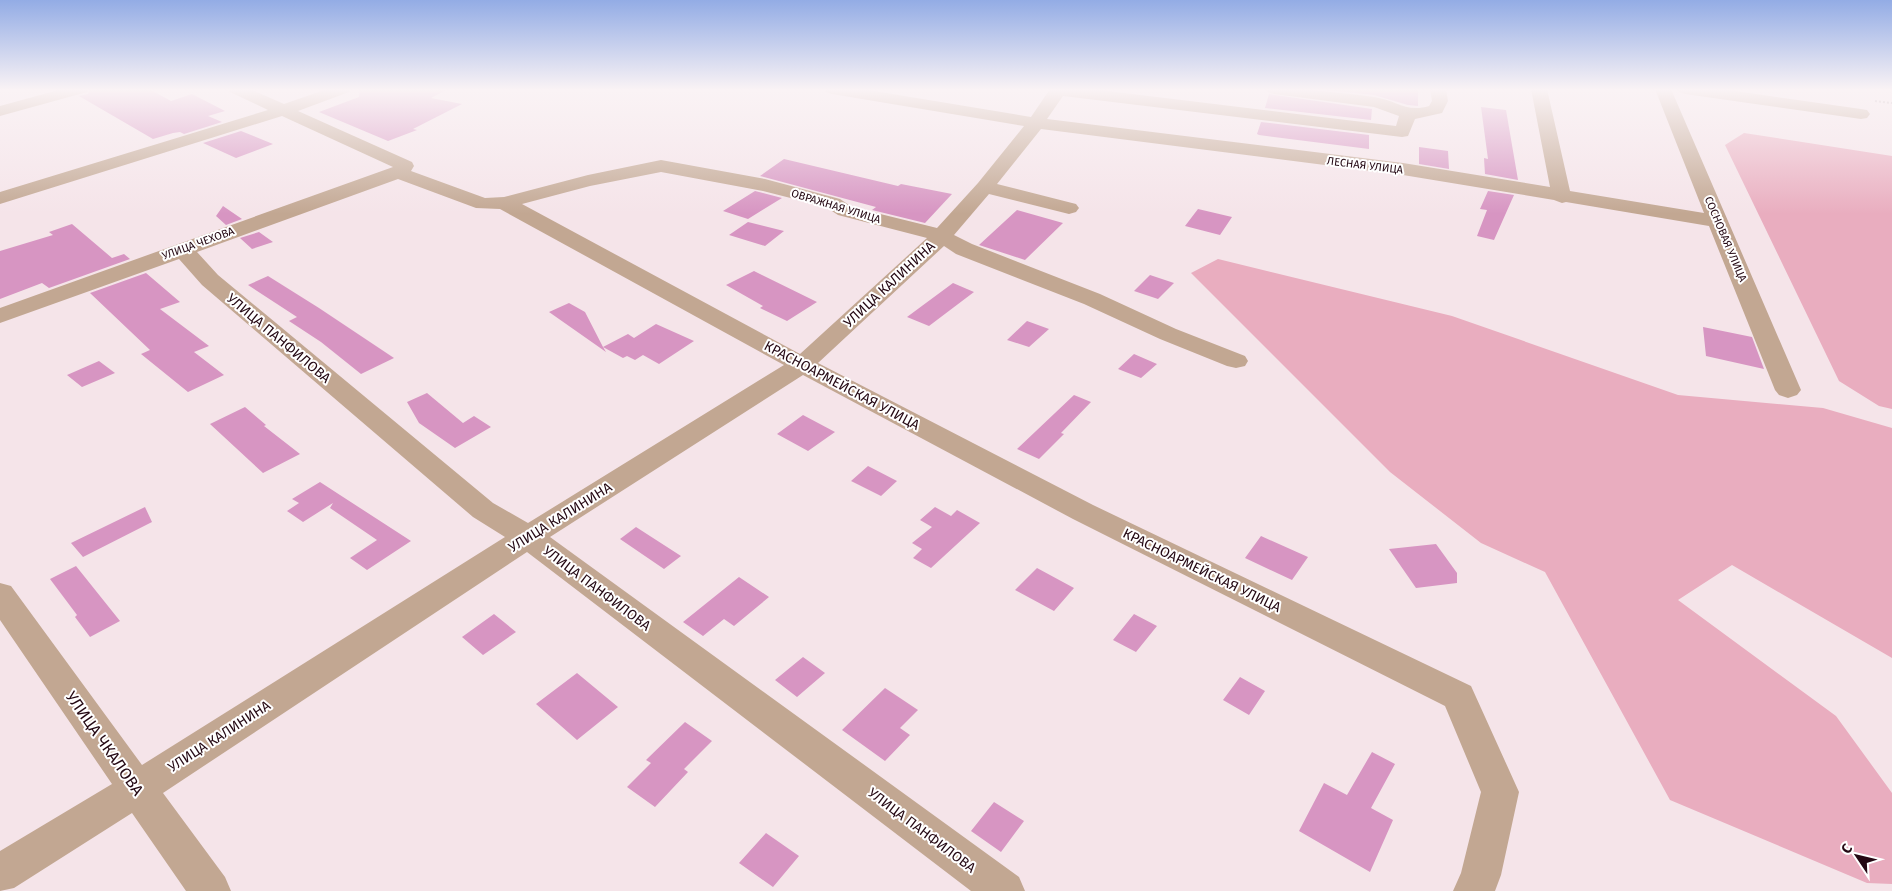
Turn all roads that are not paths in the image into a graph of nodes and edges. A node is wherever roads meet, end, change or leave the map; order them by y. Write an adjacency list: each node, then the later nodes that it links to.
1 (218, 131): 13 (street)
2 (325, 131): 10 (street)
3 (1030, 131): 11 (street, УЛИЦА КАЛИНИНА)
4 (1096, 131): 9 (street, ЛЕСНАЯ УЛИЦА)
5 (1390, 131): 8 (street)
6 (1547, 131): 12 (street)
7 (1680, 131): 16 (street, СОСНОВАЯ УЛИЦА)
8 (1402, 132): 9 (street)
9 (1403, 169): 12 (street, ЛЕСНАЯ УЛИЦА)
10 (398, 173): 14 (street, КРАСНОАРМЕЙСКАЯ УЛИЦА); 18 (street, УЛИЦА ЧЕХОВА)
11 (985, 187): 15 (street); 17 (street, УЛИЦА КАЛИНИНА)
12 (1562, 197): 16 (street, ЛЕСНАЯ УЛИЦА)
13 (0, 198)
14 (504, 203): 17 (street, ОВРАЖНАЯ УЛИЦА); 21 (street, КРАСНОАРМЕЙСКАЯ УЛИЦА)
15 (1069, 208)
16 (1718, 221): 22 (street, СОСНОВАЯ УЛИЦА)
17 (942, 236): 20 (street, ОВРАЖНАЯ УЛИЦА); 21 (street, УЛИЦА КАЛИНИНА)
18 (182, 249): 19 (street, УЛИЦА ЧЕХОВА); 23 (street, УЛИЦА ПАНФИЛОВА)
19 (0, 316)
20 (1236, 361)
21 (802, 365): 23 (street, УЛИЦА КАЛИНИНА); 29 (street, КРАСНОАРМЕЙСКАЯ УЛИЦА)
22 (1788, 390)
23 (528, 537): 25 (street, УЛИЦА КАЛИНИНА); 28 (street, УЛИЦА ПАНФИЛОВА)
24 (0, 595): 25 (street, УЛИЦА ЧКАЛОВА)
25 (138, 789): 26 (street, УЛИЦА КАЛИНИНА); 27 (street, УЛИЦА ЧКАЛОВА)
26 (0, 874)
27 (210, 891)
28 (1004, 891)
29 (1474, 891)

